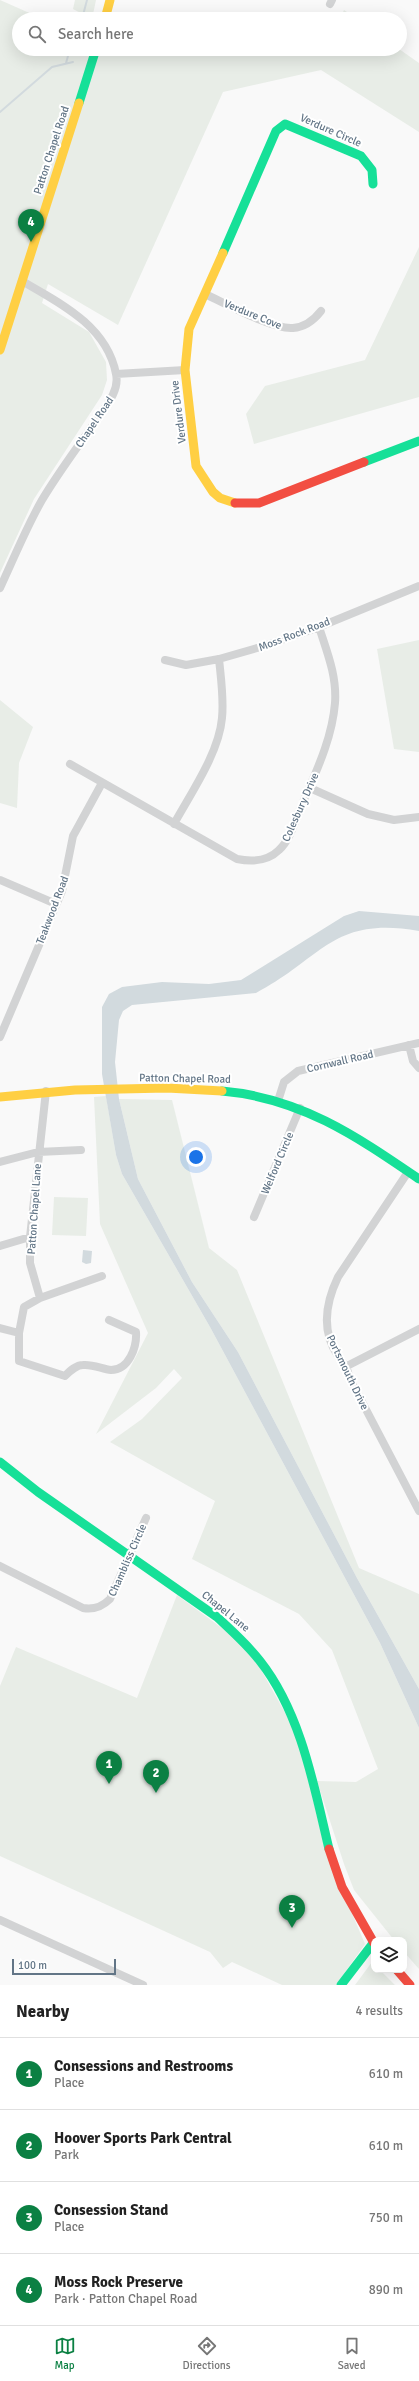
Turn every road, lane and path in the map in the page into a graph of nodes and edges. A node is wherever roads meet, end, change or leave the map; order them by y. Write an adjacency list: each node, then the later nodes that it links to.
1 (110, 0): 2 (street)
2 (107, 12)
3 (94, 56): 6 (street, Patton Chapel Road)
4 (285, 124): 5 (street, Verdure Circle); 7 (street, Verdure Drive)
5 (373, 184)
6 (22, 281): 9 (street, Patton Chapel Road); 11 (street)
7 (205, 294): 8 (street, Verdure Cove); 10 (street, Verdure Drive)
8 (322, 311)
9 (0, 350)
10 (185, 370): 11 (street); 12 (street, Verdure Drive)
11 (116, 374): 14 (street, Chapel Road)
12 (419, 441)
13 (419, 586): 15 (street, Moss Rock Road)
14 (0, 588)
15 (319, 626): 17 (street, Moss Rock Road); 20 (street, Colesbury Drive)
16 (165, 660): 17 (street, Moss Rock Road)
17 (219, 660): 22 (street)
18 (70, 764): 19 (street, Colesbury Drive)
19 (102, 783): 22 (street, Colesbury Drive); 24 (street, Teakwood Road)
20 (310, 788): 21 (street); 22 (street, Colesbury Drive)
21 (419, 817)
22 (174, 824)
23 (0, 880): 24 (street)
24 (56, 904): 25 (street, Teakwood Road)
25 (0, 1037)
26 (419, 1042): 27 (street, Cornwall Road)
27 (409, 1045): 28 (street); 31 (street, Cornwall Road)
28 (419, 1068)
29 (46, 1091): 30 (street, Patton Chapel Road); 31 (street, Patton Chapel Road); 34 (street, Patton Chapel Lane)
30 (0, 1096)
31 (278, 1101): 32 (street, Patton Chapel Road)
32 (300, 1108): 36 (street, Patton Chapel Road); 38 (street, Welford Circle)
33 (81, 1150): 34 (street)
34 (38, 1152): 35 (street); 39 (street, Patton Chapel Lane)
35 (0, 1162)
36 (408, 1172): 37 (street, Patton Chapel Road); 47 (street, Portsmouth Drive)
37 (419, 1179)
38 (254, 1217)
39 (30, 1237): 40 (street); 42 (street, Patton Chapel Lane)
40 (0, 1246)
41 (102, 1276): 42 (street)
42 (40, 1298): 46 (street)
43 (109, 1320): 46 (street)
44 (0, 1328): 46 (street)
45 (419, 1329): 47 (street)
46 (19, 1332)
47 (347, 1366): 49 (street, Portsmouth Drive)
48 (0, 1462): 51 (street, Chapel Lane)
49 (419, 1511)
50 (146, 1518): 51 (street, Chambliss Circle)
51 (129, 1555): 52 (street, Chambliss Circle); 54 (street, Chapel Lane)
52 (0, 1566)
53 (0, 1920): 57 (street)
54 (371, 1937)
55 (371, 1946): 58 (street)
56 (400, 1973): 59 (street)
57 (142, 1985)
58 (341, 1985)
59 (410, 1985)

